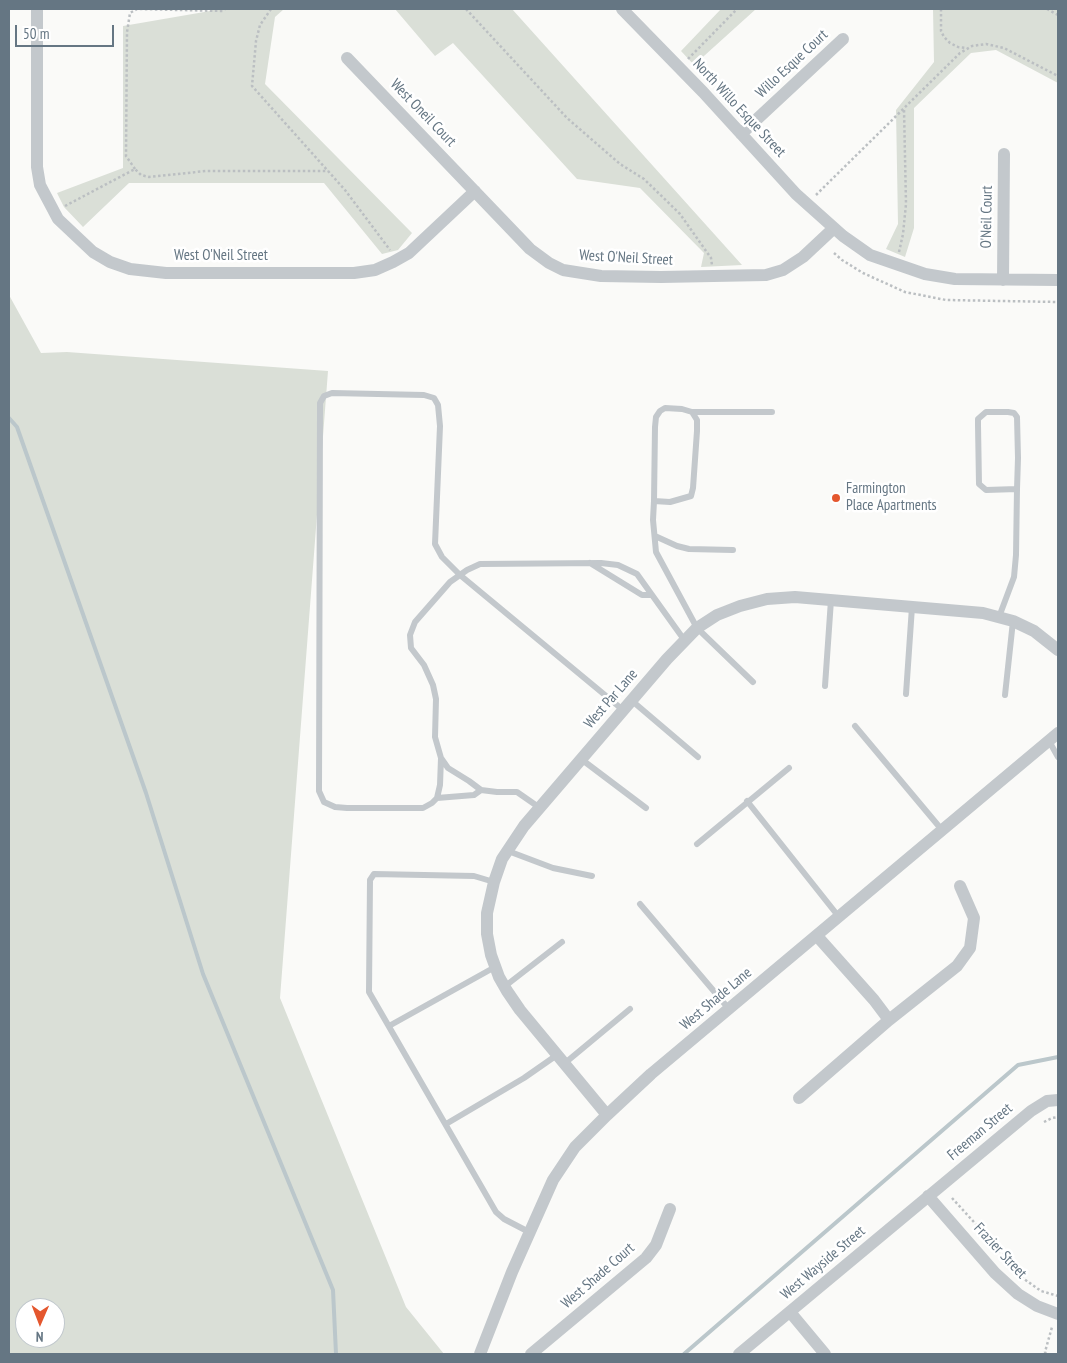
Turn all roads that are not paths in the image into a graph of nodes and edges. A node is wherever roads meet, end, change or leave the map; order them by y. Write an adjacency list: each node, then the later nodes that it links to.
1 (37, 9): 7 (street, West O'Neil Street)
2 (622, 9): 5 (street, North Willo Esque Street)
3 (843, 39): 5 (street, Willo Esque Court)
4 (348, 58): 7 (street, West Oneil Court)
5 (741, 134): 8 (street, North Willo Esque Street)
6 (1004, 154): 9 (street, O'Neil Court)
7 (474, 190): 8 (street, West O'Neil Street)
8 (834, 228): 9 (street)
9 (1002, 280): 10 (street)
10 (1058, 280)
11 (692, 412): 12 (lane); 14 (lane); 14 (lane)
12 (772, 412)
13 (1017, 489): 13 (lane); 22 (lane)
14 (654, 501): 15 (lane)
15 (655, 536): 16 (lane); 24 (lane)
16 (733, 550)
17 (590, 563): 18 (lane); 19 (lane); 19 (lane)
18 (460, 575): 31 (lane); 36 (lane); 40 (lane)
19 (651, 595): 25 (lane)
20 (831, 600): 21 (street, West Par Lane); 24 (street, West Par Lane); 28 (lane)
21 (912, 607): 22 (street, West Par Lane); 29 (lane)
22 (999, 617): 23 (street, West Par Lane)
23 (1013, 621): 26 (street, West Par Lane); 30 (lane)
24 (697, 628): 25 (street, West Par Lane); 27 (lane)
25 (685, 641): 31 (street, West Par Lane)
26 (1058, 650)
27 (754, 682)
28 (825, 686)
29 (906, 694)
30 (1005, 695)
31 (627, 705): 35 (lane); 37 (street, West Par Lane)
32 (855, 726): 44 (lane)
33 (1054, 737): 34 (lane); 44 (street, West Shade Lane)
34 (1058, 756)
35 (698, 757)
36 (441, 758): 39 (lane); 40 (lane)
37 (581, 759): 42 (street, West Par Lane); 43 (lane)
38 (789, 768): 41 (lane)
39 (480, 790): 40 (lane); 42 (lane)
40 (437, 798)
41 (747, 801): 45 (lane); 51 (lane)
42 (540, 808): 46 (street, West Par Lane)
43 (646, 808)
44 (942, 830): 51 (street, West Shade Lane)
45 (697, 844)
46 (508, 851): 47 (lane); 48 (street, West Par Lane)
47 (592, 876)
48 (494, 882): 54 (street, West Par Lane); 59 (lane)
49 (960, 886): 58 (street)
50 (640, 904): 57 (lane)
51 (839, 917): 52 (street, West Shade Lane)
52 (817, 936): 57 (street, West Shade Lane); 58 (street)
53 (562, 942): 55 (lane)
54 (495, 967): 55 (street, West Par Lane); 59 (lane)
55 (504, 987): 60 (street, West Par Lane)
56 (630, 1009): 60 (lane)
57 (729, 1009): 63 (street, West Shade Lane)
58 (889, 1020): 61 (street)
59 (389, 1026): 64 (lane)
60 (561, 1059): 63 (street, West Par Lane); 64 (lane)
61 (799, 1098)
62 (1058, 1100): 65 (street, Freeman Street)
63 (606, 1115): 67 (street, West Shade Lane)
64 (446, 1124): 67 (lane)
65 (928, 1196): 68 (street, West Wayside Street); 69 (street, Frazier Street)
66 (670, 1209): 72 (street, West Shade Court)
67 (529, 1232): 71 (street, West Shade Lane)
68 (790, 1312): 70 (street, West Wayside Street); 73 (street)
69 (1058, 1314)
70 (742, 1353)
71 (480, 1354)
72 (531, 1354)
73 (825, 1354)

